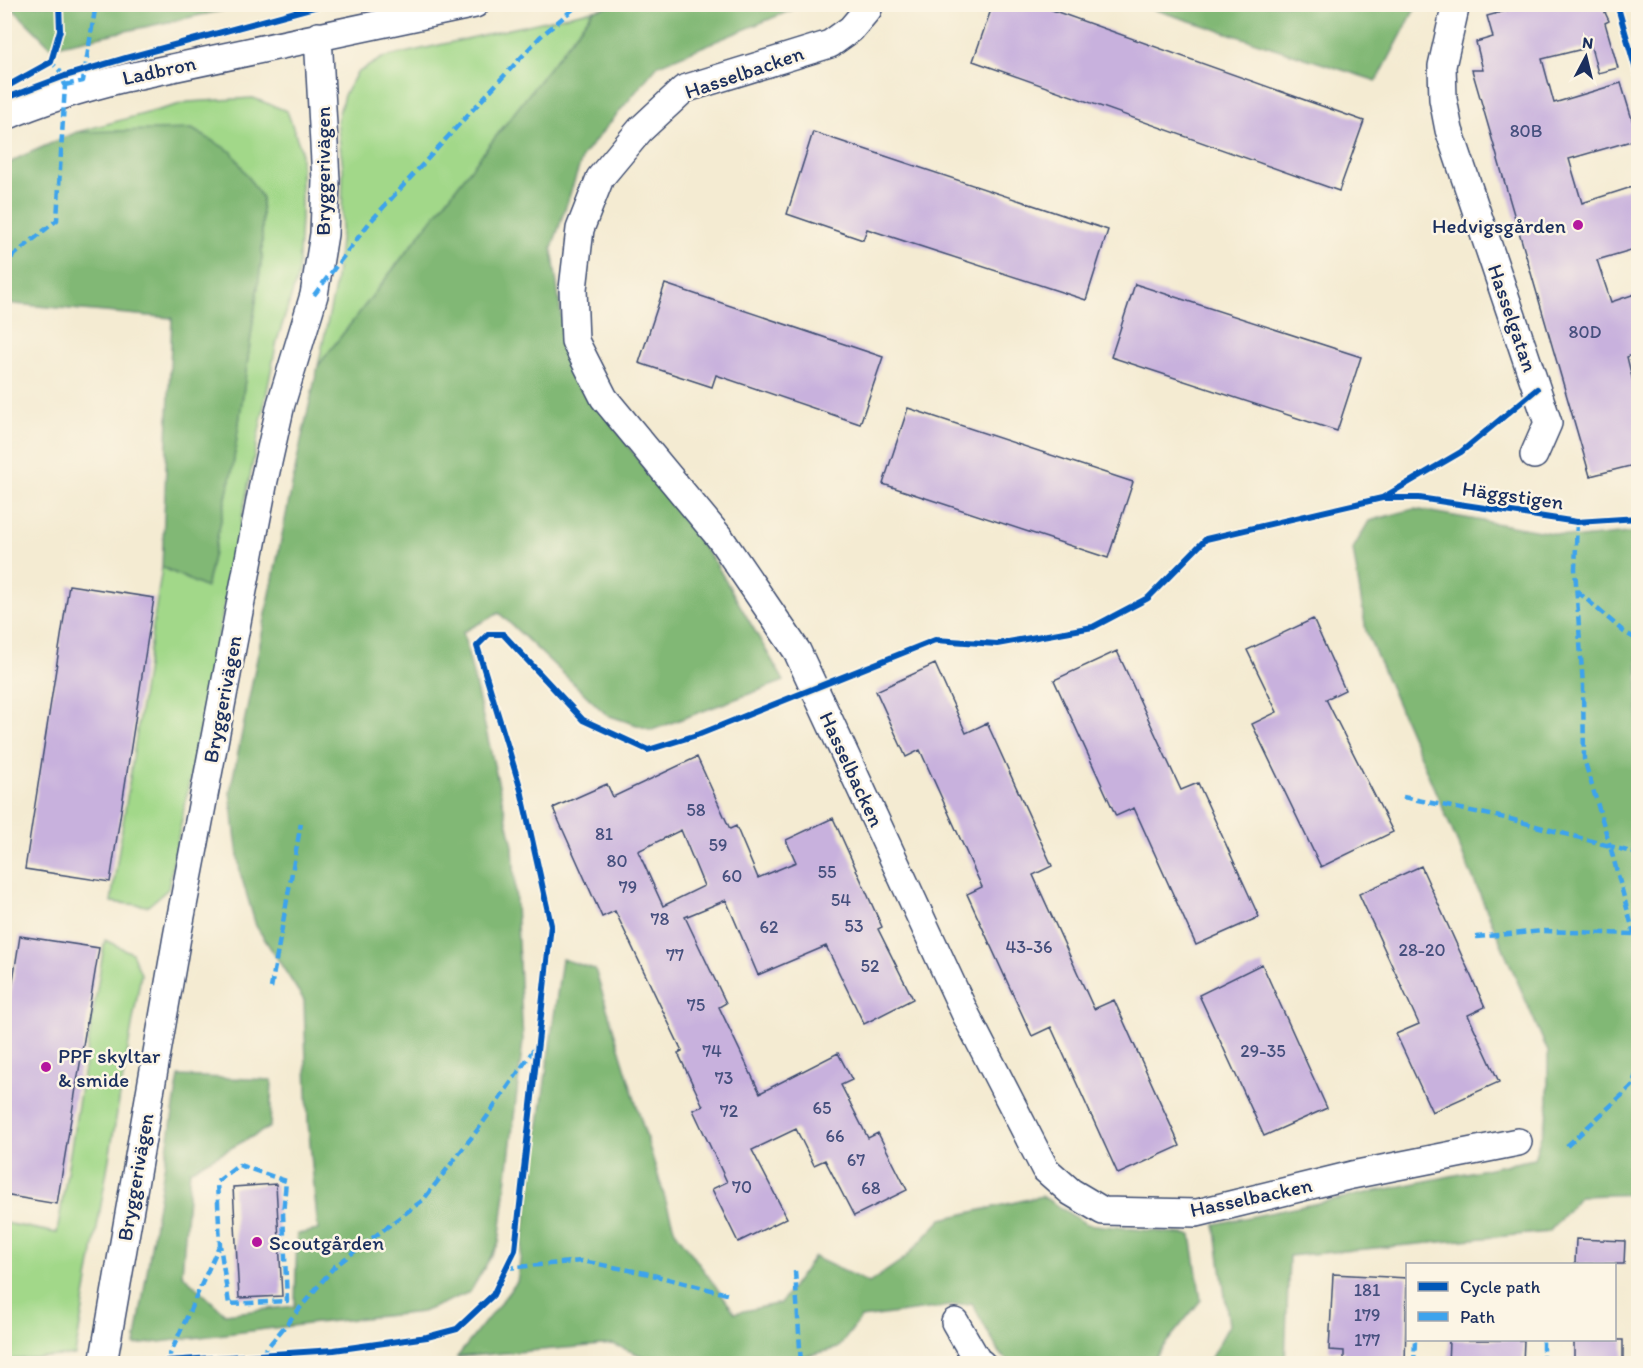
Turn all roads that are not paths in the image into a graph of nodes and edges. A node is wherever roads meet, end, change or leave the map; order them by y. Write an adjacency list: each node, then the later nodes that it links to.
1 (475, 4): 4 (street)
2 (869, 4): 7 (street, Hasselbacken)
3 (1456, 4): 6 (street, Hasselgatan)
4 (318, 36): 5 (street, Ladbron); 9 (street, Bryggerivägen)
5 (4, 117)
6 (1534, 455)
7 (1518, 1142)
8 (955, 1323): 10 (street)
9 (103, 1364)
10 (982, 1364)

